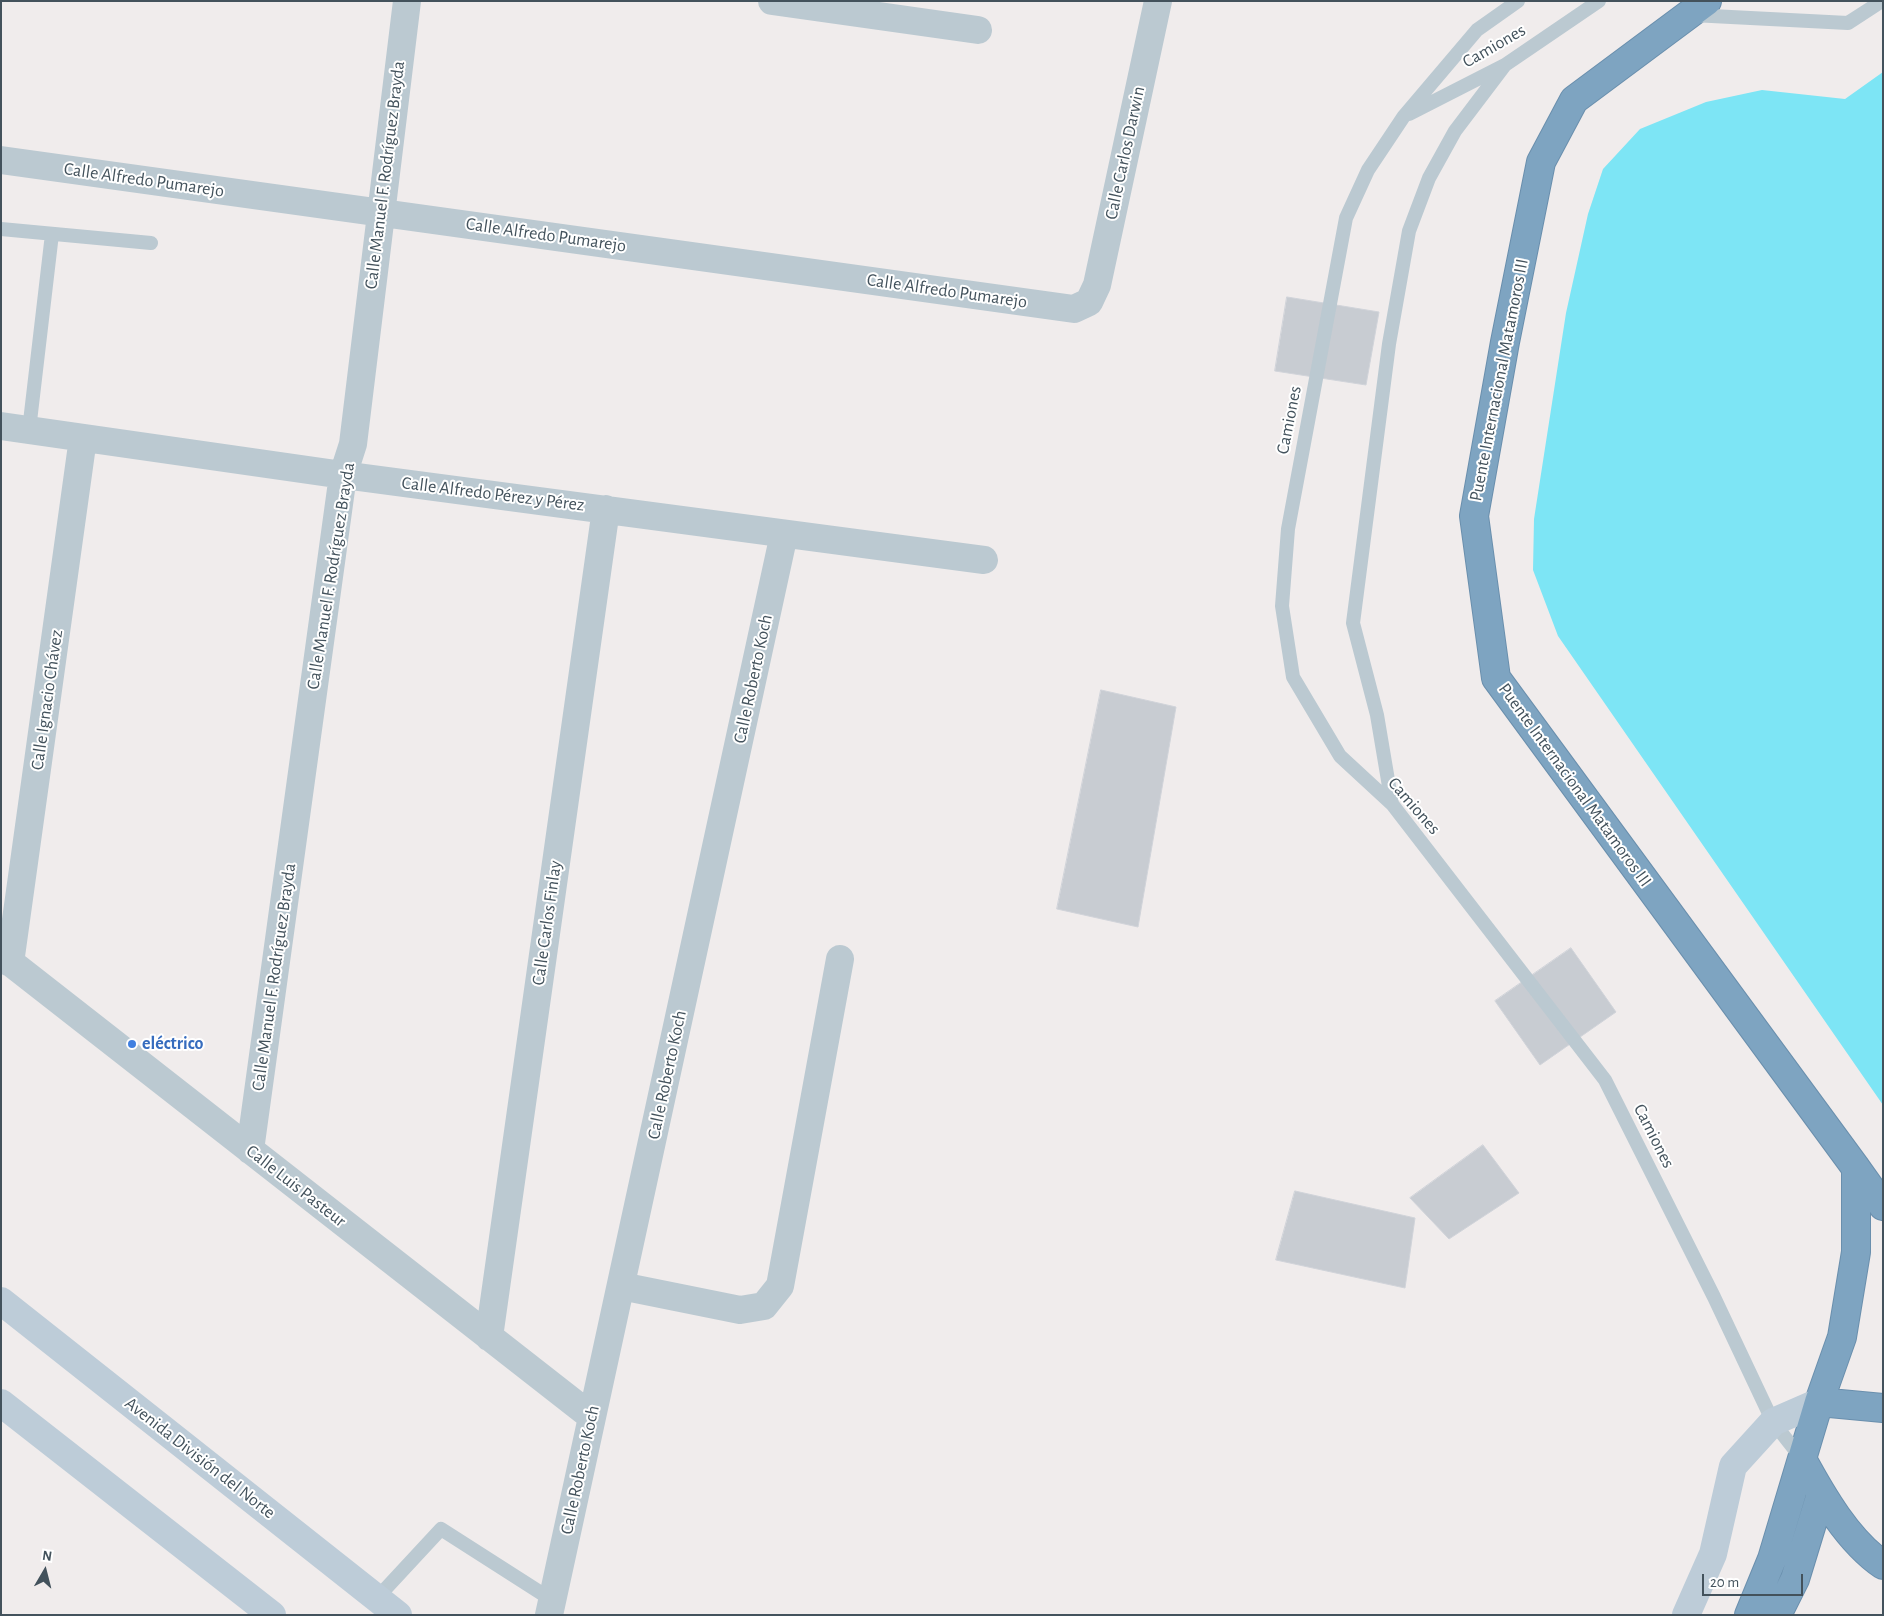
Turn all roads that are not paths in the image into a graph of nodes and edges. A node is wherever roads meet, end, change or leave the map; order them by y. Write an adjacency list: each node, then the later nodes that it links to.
1 (407, 1): 13 (street, Calle Manuel F. Rodríguez Brayda)
2 (772, 1): 8 (street)
3 (1158, 1): 17 (street, Calle Carlos Darwin)
4 (1518, 1): 11 (lane, Camiones)
5 (1599, 1): 10 (lane, Camiones)
6 (1882, 1): 7 (lane)
7 (1697, 8): 29 (highway, Puente Internacional Matamoros III)
8 (905, 10): 9 (street)
9 (978, 30)
10 (1504, 65): 11 (lane, Camiones); 25 (lane)
11 (1404, 116): 25 (lane, Camiones)
12 (1, 160): 13 (street, Calle Alfredo Pumarejo)
13 (380, 212): 17 (street, Calle Alfredo Pumarejo); 21 (street, Calle Manuel F. Rodríguez Brayda)
14 (1, 229): 15 (lane)
15 (52, 234): 16 (lane); 19 (lane)
16 (151, 243)
17 (1089, 302)
18 (1, 426): 19 (street, Calle Alfredo Pérez y Pérez)
19 (29, 430): 20 (street, Calle Alfredo Pérez y Pérez)
20 (83, 438): 21 (street, Calle Alfredo Pérez y Pérez); 26 (street, Calle Ignacio Chávez)
21 (343, 475): 22 (street, Calle Alfredo Pérez y Pérez); 28 (street, Calle Manuel F. Rodríguez Brayda)
22 (606, 509): 23 (street, Calle Alfredo Pérez y Pérez); 33 (street, Calle Carlos Finlay)
23 (784, 534): 24 (street, Calle Alfredo Pérez y Pérez); 31 (street, Calle Roberto Koch)
24 (984, 560)
25 (1392, 804): 38 (lane, Camiones)
26 (6, 959): 28 (street, Calle Luis Pasteur)
27 (840, 959): 31 (street)
28 (250, 1150): 33 (street, Calle Luis Pasteur)
29 (1856, 1168): 30 (highway, Puente Internacional Matamoros III); 34 (highway)
30 (1883, 1206)
31 (621, 1286): 37 (street, Calle Roberto Koch)
32 (1, 1301): 42 (main road, Avenida División del Norte)
33 (489, 1336): 37 (street, Calle Luis Pasteur)
34 (1819, 1402): 36 (highway); 38 (main road); 39 (highway)
35 (1, 1403): 44 (main road)
36 (1883, 1408)
37 (592, 1417): 43 (street, Calle Roberto Koch)
38 (1773, 1422): 39 (lane, Camiones); 46 (main road)
39 (1802, 1459): 40 (highway); 47 (highway)
40 (1821, 1494): 41 (highway); 48 (highway)
41 (1883, 1565)
42 (377, 1598): 43 (lane); 45 (main road, Avenida División del Norte)
43 (550, 1607)
44 (272, 1615)
45 (398, 1615)
46 (1686, 1615)
47 (1749, 1615)
48 (1777, 1615)

